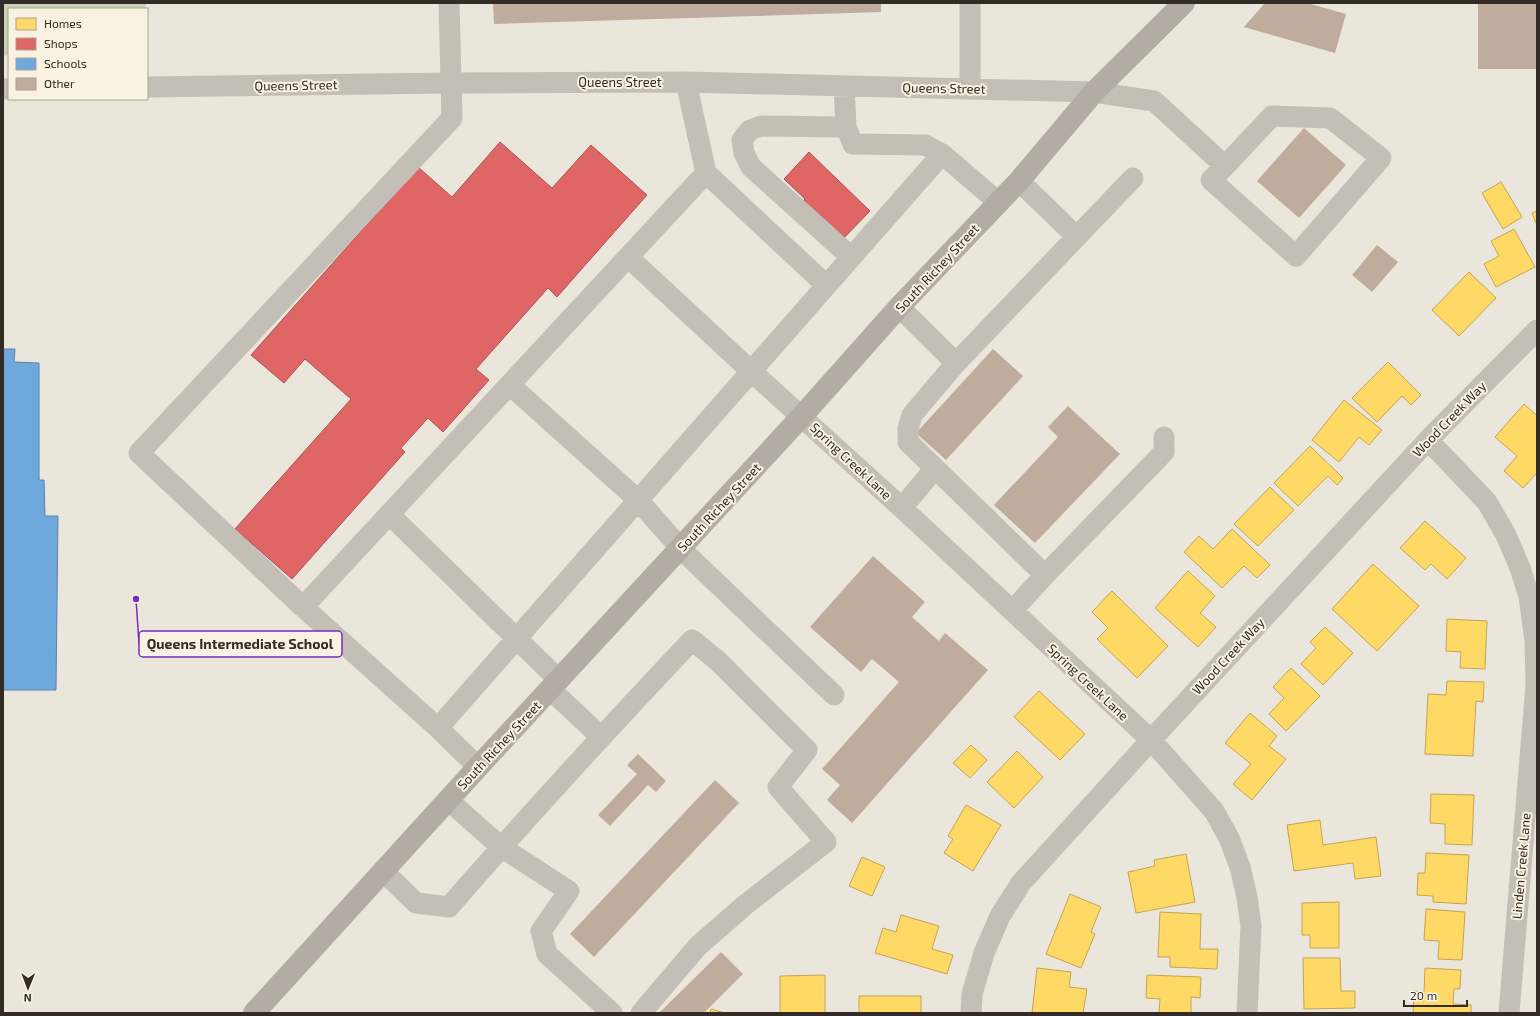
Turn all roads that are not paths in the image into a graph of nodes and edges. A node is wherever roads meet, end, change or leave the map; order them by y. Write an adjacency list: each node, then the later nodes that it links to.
1 (449, 3): 5 (street)
2 (970, 3): 8 (street)
3 (1178, 5): 9 (main road, South Richey Street)
4 (686, 82): 5 (street, Queens Street); 6 (street, Queens Street); 13 (street)
5 (451, 83): 7 (street, Queens Street); 35 (street)
6 (844, 86): 8 (street, Queens Street); 10 (street)
7 (148, 87)
8 (970, 89): 9 (street, Queens Street)
9 (1094, 92): 12 (street, Queens Street); 15 (main road, South Richey Street)
10 (846, 127): 11 (street); 19 (street)
11 (942, 154): 16 (street); 19 (street)
12 (1224, 166): 12 (street)
13 (706, 173): 18 (street); 20 (street)
14 (1134, 178): 17 (street)
15 (1019, 181): 16 (main road, South Richey Street); 17 (street)
16 (998, 202): 21 (main road, South Richey Street)
17 (1077, 237): 23 (street)
18 (628, 257): 24 (street, Spring Creek Lane); 25 (street)
19 (851, 257): 20 (street)
20 (826, 285): 24 (street)
21 (899, 308): 23 (street); 26 (main road, South Richey Street)
22 (1537, 330): 28 (street, Wood Creek Way)
23 (956, 363): 29 (street)
24 (751, 371): 26 (street, Spring Creek Lane); 30 (street)
25 (510, 384): 30 (street); 32 (street)
26 (802, 416): 31 (street, Spring Creek Lane); 33 (main road, South Richey Street)
27 (1164, 437): 34 (street)
28 (1428, 440): 42 (street, Wood Creek Way); 52 (street, Linden Creek Lane)
29 (935, 468): 31 (street); 34 (street)
30 (638, 500): 33 (street); 37 (street)
31 (902, 508): 36 (street, Spring Creek Lane)
32 (390, 514): 35 (street); 37 (street)
33 (681, 549): 38 (main road, South Richey Street); 39 (street)
34 (1045, 575): 36 (street)
35 (303, 607): 40 (street)
36 (1012, 611): 42 (street, Spring Creek Lane)
37 (516, 638): 38 (street); 40 (street)
38 (555, 685): 41 (street); 43 (main road, South Richey Street)
39 (834, 695)
40 (438, 728): 43 (street)
41 (601, 737): 45 (street); 49 (street)
42 (1151, 740): 50 (street, Wood Creek Way); 51 (street, Spring Creek Lane)
43 (478, 767): 44 (main road, South Richey Street)
44 (448, 800): 45 (street); 46 (main road, South Richey Street)
45 (501, 847): 46 (street); 48 (street)
46 (383, 871): 47 (main road, South Richey Street)
47 (254, 1013)
48 (612, 1013)
49 (641, 1013)
50 (971, 1013)
51 (1247, 1013)
52 (1509, 1013)

